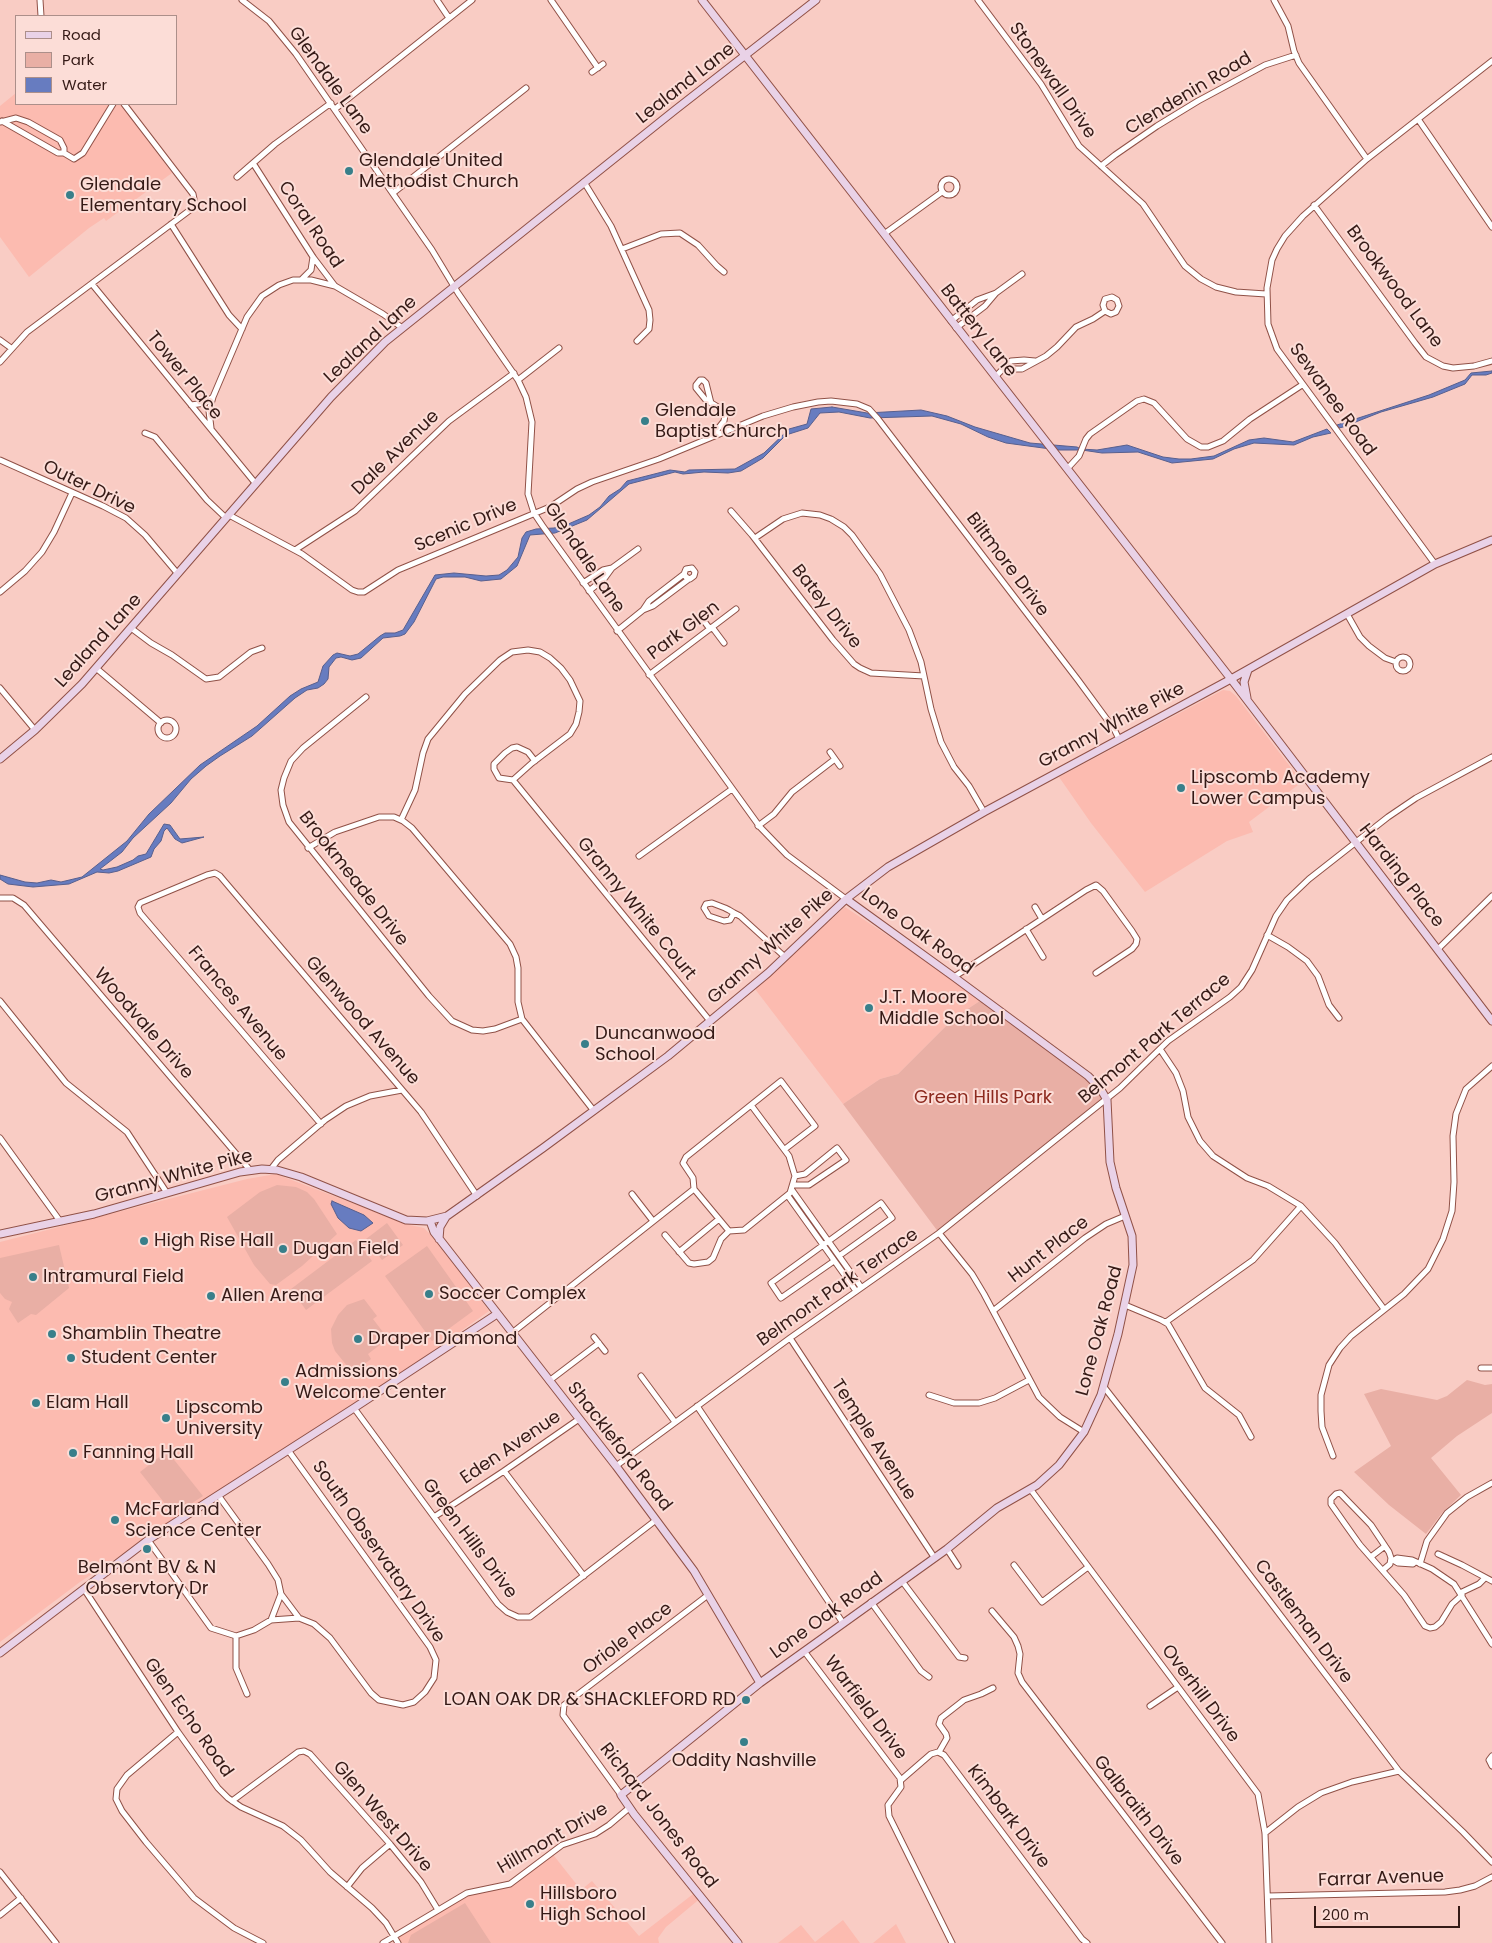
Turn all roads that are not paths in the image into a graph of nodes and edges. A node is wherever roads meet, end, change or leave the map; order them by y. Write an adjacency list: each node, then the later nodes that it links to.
1 (40, 0): 12 (street)
2 (242, 0): 11 (street, Glendale Lane)
3 (255, 0): 11 (street)
4 (437, 0): 13 (street)
5 (472, 0): 13 (street)
6 (551, 0): 17 (street)
7 (702, 0): 15 (street, Battery Lane)
8 (816, 0): 15 (street, Lealand Lane)
9 (978, 0): 28 (street, Stonewall Drive)
10 (1274, 0): 14 (street)
11 (252, 6): 19 (street, Glendale Lane)
12 (41, 15)
13 (449, 18): 22 (street)
14 (1296, 55): 26 (street); 28 (street, Clendenin Road)
15 (746, 56): 30 (street, Lealand Lane); 36 (street, Battery Lane)
16 (1492, 61): 23 (street, Sewanee Road)
17 (592, 72)
18 (526, 88): 32 (street)
19 (331, 103): 22 (street, Glendale Lane); 27 (street)
20 (112, 105): 25 (street)
21 (125, 105): 34 (street)
22 (335, 109): 32 (street, Glendale Lane)
23 (1418, 119): 26 (street, Sewanee Road); 35 (street)
24 (1, 121): 25 (street); 25 (street)
25 (64, 153)
26 (1367, 159): 33 (street, Sewanee Road)
27 (253, 163): 29 (street); 38 (street, Coral Road)
28 (1101, 166): 46 (street, Stonewall Drive)
29 (236, 177)
30 (584, 182): 37 (street); 43 (street, Lealand Lane)
31 (942, 192): 36 (street)
32 (393, 193): 43 (street, Glendale Lane)
33 (1314, 205): 46 (street, Sewanee Road); 55 (street, Brookwood Lane)
34 (171, 224): 42 (street); 50 (street)
35 (1492, 228)
36 (884, 234): 48 (street, Battery Lane)
37 (622, 249): 39 (street); 52 (street)
38 (313, 257): 41 (street); 44 (street, Coral Road)
39 (724, 272)
40 (1022, 274): 45 (street)
41 (301, 279): 44 (street); 50 (street)
42 (92, 284): 53 (street); 65 (street, Tower Place)
43 (454, 285): 49 (street, Lealand Lane); 59 (street, Glendale Lane)
44 (335, 286): 49 (street, Coral Road)
45 (996, 293): 48 (street); 48 (street)
46 (1266, 294): 62 (street, Sewanee Road)
47 (1105, 311): 57 (street)
48 (954, 325): 60 (street, Battery Lane)
49 (401, 327): 72 (street, Lealand Lane)
50 (242, 329): 63 (street)
51 (0, 340): 53 (street)
52 (637, 341)
53 (11, 348): 56 (street)
54 (559, 348): 61 (street)
55 (1492, 361)
56 (0, 362)
57 (1035, 362): 58 (street); 58 (street)
58 (1005, 369): 60 (street)
59 (514, 373): 61 (street, Glendale Lane); 80 (street, Dale Avenue)
60 (995, 377): 71 (street, Battery Lane)
61 (518, 380): 75 (street, Glendale Lane)
62 (1302, 385): 71 (street); 81 (street, Sewanee Road)
63 (213, 397): 65 (street); 67 (street)
64 (711, 403): 69 (street)
65 (191, 405): 67 (street, Tower Place)
66 (871, 410): 69 (street, Scenic Drive); 113 (street, Biltmore Drive)
67 (211, 431): 72 (street, Tower Place)
68 (145, 433): 76 (street)
69 (718, 434): 75 (street, Scenic Drive)
70 (0, 460): 73 (street, Outer Drive)
71 (1067, 469): 105 (street, Battery Lane)
72 (256, 484): 76 (street, Lealand Lane)
73 (72, 493): 83 (street, Outer Drive); 89 (street)
74 (731, 511): 77 (street, Batey Drive)
75 (534, 513): 80 (street, Scenic Drive); 86 (street, Glendale Lane)
76 (227, 516): 80 (street); 83 (street, Lealand Lane)
77 (755, 538): 104 (street, Batey Drive); 104 (street)
78 (1492, 540): 81 (street, Granny White Pike)
79 (638, 549): 82 (street)
80 (296, 550)
81 (1435, 564): 93 (street, Granny White Pike)
82 (612, 568): 86 (street); 88 (street)
83 (178, 574): 95 (street, Lealand Lane)
84 (684, 574): 85 (street); 85 (street); 87 (street)
85 (689, 578): 90 (street)
86 (583, 583): 88 (street, Glendale Lane)
87 (664, 590): 90 (street); 92 (street)
88 (589, 591): 97 (street, Glendale Lane)
89 (0, 592)
90 (668, 595): 92 (street)
91 (736, 609): 96 (street, Park Glen)
92 (643, 610): 97 (street)
93 (1347, 614): 100 (street); 102 (street, Granny White Pike)
94 (700, 616): 96 (street)
95 (131, 628): 101 (street, Lealand Lane); 106 (street)
96 (711, 628): 98 (street); 103 (street, Park Glen)
97 (617, 631): 103 (street, Glendale Lane)
98 (724, 643)
99 (262, 648): 106 (street)
100 (1396, 662)
101 (96, 668): 111 (street); 112 (street, Lealand Lane)
102 (1249, 669): 105 (street, Granny White Pike); 110 (street)
103 (649, 675): 121 (street, Glendale Lane)
104 (924, 676): 122 (street)
105 (1231, 679): 110 (street, Harding Place); 113 (street, Granny White Pike)
106 (208, 680): 107 (street)
107 (208, 686)
108 (0, 688): 112 (street)
109 (366, 697): 126 (street, Brookmeade Drive)
110 (1248, 703): 125 (street, Harding Place)
111 (161, 723)
112 (35, 730): 117 (street, Lealand Lane)
113 (1119, 739): 122 (street, Granny White Pike)
114 (830, 752): 116 (street)
115 (1492, 757): 125 (street, Belmont Park Terrace)
116 (835, 759): 119 (street); 124 (street)
117 (0, 760)
118 (535, 761): 120 (street); 120 (street); 123 (street)
119 (840, 766)
120 (513, 780): 146 (street, Granny White Court)
121 (732, 789): 124 (street, Glendale Lane); 127 (street)
122 (984, 812): 131 (street, Granny White Pike)
123 (400, 820): 126 (street); 144 (street)
124 (758, 826): 131 (street, Glendale Lane)
125 (1355, 842): 136 (street, Belmont Park Terrace); 137 (street, Harding Place)
126 (308, 848): 144 (street, Brookmeade Drive)
127 (639, 856)
128 (214, 873): 149 (street, Glenwood Avenue); 153 (street, Frances Avenue)
129 (1492, 896): 137 (street)
130 (0, 898): 157 (street, Woodvale Drive)
131 (846, 899): 138 (street, Granny White Pike); 141 (street, Lone Oak Road)
132 (1035, 907): 134 (street)
133 (734, 913): 133 (street); 138 (street)
134 (1042, 919): 135 (street); 140 (street)
135 (1026, 929): 139 (street); 141 (street)
136 (1267, 934): 143 (street); 147 (street, Belmont Park Terrace)
137 (1438, 949): 145 (street, Harding Place)
138 (785, 957): 146 (street, Granny White Pike)
139 (1043, 957)
140 (1096, 973)
141 (954, 977): 150 (street, Lone Oak Road)
142 (0, 1001): 161 (street)
143 (1339, 1018)
144 (522, 1019): 152 (street)
145 (1492, 1020)
146 (710, 1021): 152 (street, Granny White Pike)
147 (1160, 1049): 150 (street, Belmont Park Terrace); 165 (street)
148 (1492, 1066): 185 (street)
149 (402, 1090): 153 (street); 163 (street, Glenwood Avenue)
150 (1106, 1098): 167 (street, Lone Oak Road); 173 (street, Belmont Park Terrace)
151 (751, 1105): 155 (street); 155 (street); 160 (street)
152 (594, 1111): 163 (street, Granny White Pike)
153 (321, 1124): 156 (street)
154 (0, 1138): 169 (street)
155 (785, 1149): 158 (street)
156 (270, 1169): 157 (street, Granny White Pike); 170 (street, Granny White Pike)
157 (250, 1170): 161 (street, Granny White Pike)
158 (795, 1176): 159 (street); 159 (street)
159 (792, 1188): 164 (street); 177 (street)
160 (694, 1189): 168 (street); 171 (street)
161 (167, 1193): 169 (street, Granny White Pike)
162 (632, 1194): 171 (street)
163 (477, 1196): 166 (street, Granny White Pike)
164 (788, 1196): 172 (street); 178 (street)
165 (1301, 1206): 185 (street); 188 (street)
166 (447, 1216): 170 (street, Granny White Pike); 176 (street)
167 (1125, 1216): 184 (street, Lone Oak Road); 186 (street, Hunt Place)
168 (719, 1219): 172 (street); 179 (street)
169 (60, 1221): 174 (street, Granny White Pike)
170 (430, 1221): 176 (street, Shackleford Road)
171 (653, 1221): 189 (street)
172 (729, 1231): 179 (street)
173 (939, 1232): 182 (street, Belmont Park Terrace); 186 (street)
174 (0, 1234)
175 (665, 1235): 179 (street)
176 (440, 1239): 187 (street, Shackleford Road)
177 (829, 1241): 178 (street); 180 (street); 180 (street)
178 (823, 1245): 181 (street); 181 (street)
179 (679, 1252)
180 (839, 1256): 182 (street)
181 (834, 1261): 183 (street)
182 (861, 1287): 183 (street, Belmont Park Terrace)
183 (856, 1291): 191 (street, Belmont Park Terrace)
184 (1125, 1305): 188 (street); 199 (street, Lone Oak Road)
185 (1384, 1309): 208 (street)
186 (994, 1312): 197 (street)
187 (497, 1314): 189 (street, Shackleford Road); 202 (street)
188 (1166, 1322): 206 (street)
189 (512, 1333): 198 (street, Shackleford Road)
190 (594, 1337): 192 (street)
191 (790, 1338): 201 (street, Belmont Park Terrace); 221 (street, Temple Avenue)
192 (599, 1343): 193 (street); 198 (street)
193 (605, 1351)
194 (1481, 1368): 195 (street)
195 (1492, 1368)
196 (641, 1376): 204 (street)
197 (1029, 1380): 200 (street); 205 (street)
198 (549, 1381): 203 (street, Shackleford Road)
199 (1104, 1387): 205 (street, Lone Oak Road); 257 (street, Castleman Drive)
200 (929, 1395)
201 (697, 1406): 204 (street, Belmont Park Terrace); 240 (street)
202 (354, 1408): 207 (street); 214 (street, Green Hills Drive)
203 (579, 1419): 209 (street, Shackleford Road); 210 (street, Eden Avenue)
204 (675, 1422): 209 (street, Belmont Park Terrace)
205 (1084, 1432): 212 (street, Lone Oak Road)
206 (1250, 1437)
207 (288, 1450): 213 (street); 238 (street, South Observatory Drive)
208 (1333, 1456)
209 (616, 1466): 215 (street, Shackleford Road)
210 (504, 1471): 214 (street, Eden Avenue); 228 (street)
211 (1492, 1482): 223 (street)
212 (1031, 1490): 218 (street, Lone Oak Road); 226 (street, Overhill Drive)
213 (218, 1494): 216 (street); 233 (street)
214 (434, 1517): 228 (street, Green Hills Drive)
215 (656, 1520): 228 (street, Green Hills Drive); 235 (street, Shackleford Road)
216 (148, 1540): 232 (street); 241 (street)
217 (1385, 1546): 220 (street); 220 (street); 222 (street)
218 (947, 1549): 221 (street, Lone Oak Road); 225 (street)
219 (1438, 1554): 229 (street)
220 (1372, 1556): 227 (street)
221 (934, 1557): 230 (street, Lone Oak Road)
222 (1393, 1560): 223 (street); 227 (street)
223 (1418, 1563): 234 (street)
224 (1014, 1565): 226 (street)
225 (958, 1566)
226 (1088, 1567): 248 (street, Overhill Drive)
227 (1383, 1570): 234 (street)
228 (584, 1576)
229 (1485, 1578): 231 (street); 234 (street)
230 (902, 1581): 236 (street, Lone Oak Road); 245 (street)
231 (1492, 1581)
232 (84, 1589): 244 (street); 253 (street, Glen Echo Road)
233 (281, 1594): 238 (street); 239 (street)
234 (1461, 1594): 242 (street)
235 (708, 1595): 247 (street, Shackleford Road); 251 (street, Oriole Place)
236 (871, 1602): 240 (street, Lone Oak Road); 246 (street)
237 (992, 1611): 281 (street, Galbraith Drive)
238 (299, 1618): 239 (street)
239 (271, 1620): 241 (street)
240 (843, 1623): 243 (street, Lone Oak Road)
241 (236, 1636): 250 (street)
242 (1492, 1644)
243 (804, 1651): 247 (street, Lone Oak Road); 258 (street, Warfield Drive)
244 (0, 1653)
245 (966, 1658)
246 (929, 1676)
247 (760, 1683): 259 (street, Lone Oak Road)
248 (1178, 1686): 252 (street); 262 (street, Overhill Drive)
249 (993, 1688): 254 (street)
250 (247, 1694)
251 (564, 1705): 259 (street, Richard Jones Road)
252 (1150, 1706)
253 (178, 1732): 260 (street, Glen Echo Road); 275 (street)
254 (939, 1752): 258 (street); 273 (street, Kimbark Drive)
255 (1492, 1756): 256 (street)
256 (1492, 1766)
257 (1399, 1772): 262 (street); 264 (street, Castleman Drive)
258 (901, 1780): 279 (street, Warfield Drive)
259 (621, 1795): 261 (street, Richard Jones Road)
260 (232, 1801): 263 (street, Glen West Drive); 267 (street, Glen Echo Road)
261 (630, 1808): 270 (street, Hillmont Drive); 278 (street, Richard Jones Road)
262 (1265, 1833): 268 (street, Overhill Drive)
263 (390, 1844): 267 (street); 270 (street, Glen West Drive)
264 (1492, 1862)
265 (0, 1872): 269 (street)
266 (1492, 1877): 268 (street, Farrar Avenue)
267 (347, 1887): 272 (street, Glen Echo Road)
268 (1268, 1896): 282 (street, Overhill Drive)
269 (21, 1898): 271 (street); 274 (street)
270 (438, 1910): 272 (street, Hillmont Drive)
271 (0, 1915)
272 (395, 1936): 276 (street, Hillmont Drive); 277 (street, Glen Echo Road)
273 (1082, 1941): 280 (street, Kimbark Drive)
274 (56, 1943)
275 (263, 1943)
276 (383, 1943)
277 (398, 1943)
278 (738, 1943)
279 (952, 1943)
280 (1087, 1943)
281 (1222, 1943)
282 (1268, 1943)

